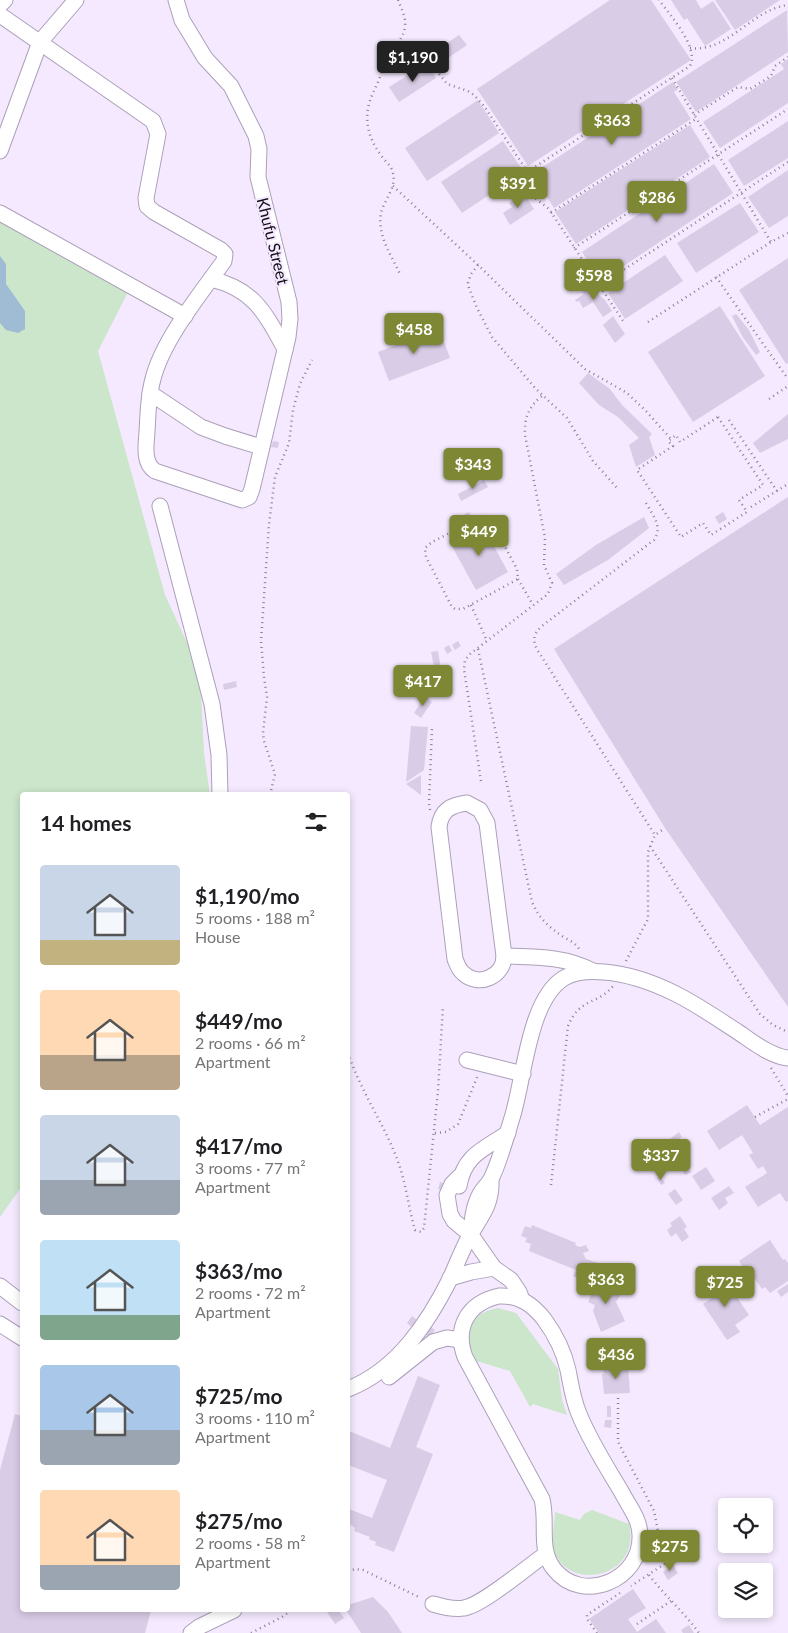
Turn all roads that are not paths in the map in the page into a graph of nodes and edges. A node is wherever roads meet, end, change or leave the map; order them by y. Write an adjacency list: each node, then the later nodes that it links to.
1 (5, 0): 4 (street)
2 (76, 0): 6 (street)
3 (176, 0): 11 (street, Khufu Street)
4 (0, 5)
5 (0, 15): 6 (street)
6 (40, 42): 7 (street); 9 (street)
7 (0, 152)
8 (0, 213): 10 (street)
9 (212, 279): 10 (street); 11 (street)
10 (185, 316): 12 (street)
11 (285, 349): 13 (street, Khufu Street)
12 (150, 393): 13 (street); 13 (street, Khufu Street)
13 (261, 446)
14 (160, 506): 15 (street)
15 (220, 792)
16 (504, 956): 16 (street); 17 (street)
17 (588, 968): 18 (street); 20 (street)
18 (788, 1058)
19 (474, 1062): 20 (street)
20 (523, 1074): 21 (street)
21 (508, 1133): 22 (street); 22 (street)
22 (470, 1235): 23 (street); 24 (street)
23 (494, 1268): 24 (street); 26 (street)
24 (450, 1278): 31 (street)
25 (0, 1286): 27 (street)
26 (522, 1300): 30 (street); 32 (street)
27 (20, 1301)
28 (0, 1324): 29 (street)
29 (20, 1334)
30 (461, 1340): 31 (street); 32 (street)
31 (355, 1386)
32 (546, 1554): 33 (street)
33 (433, 1604)
34 (230, 1612): 35 (street)
35 (191, 1633)

